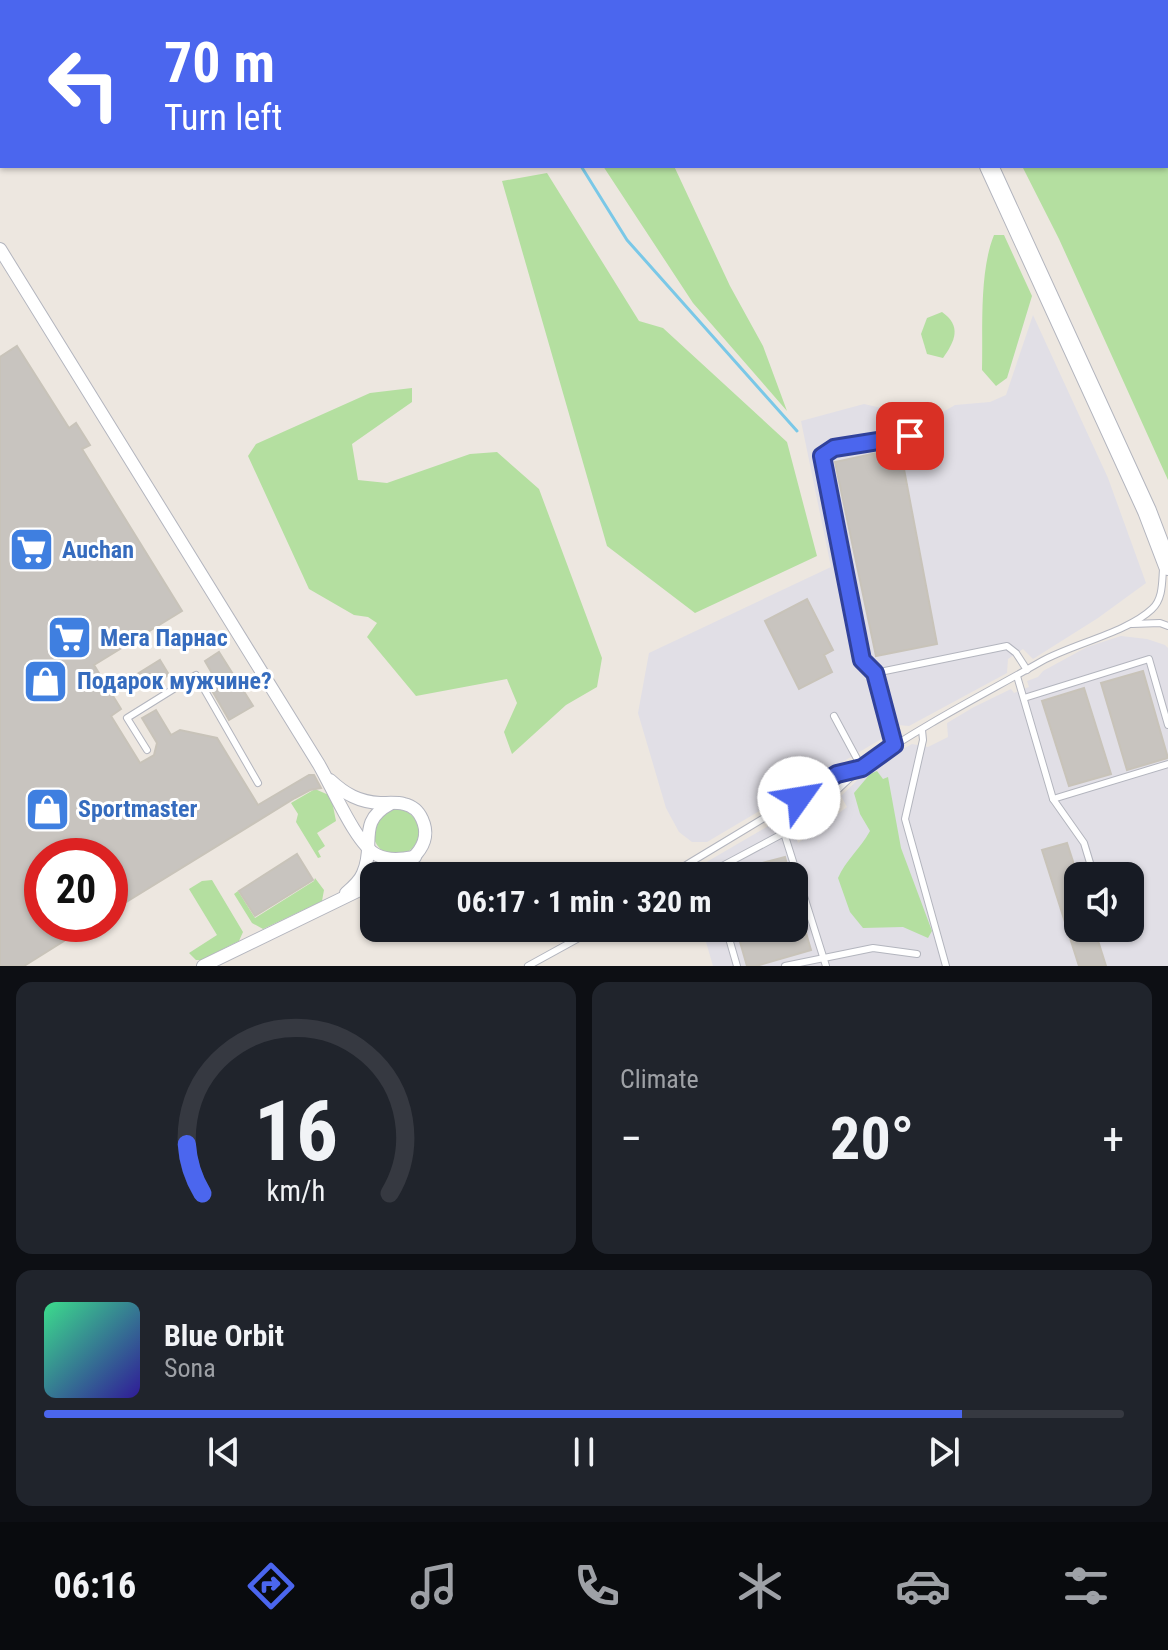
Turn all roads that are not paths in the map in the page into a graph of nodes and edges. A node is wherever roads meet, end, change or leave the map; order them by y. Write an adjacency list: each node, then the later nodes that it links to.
1 (200, 0): 2 (main road)
2 (217, 0)
3 (990, 168): 6 (main road)
4 (0, 249): 20 (street)
5 (910, 436): 10 (lane)
6 (1166, 560): 7 (lane)
7 (1129, 624): 8 (lane); 9 (lane)
8 (1168, 626)
9 (1027, 670): 10 (lane); 11 (lane)
10 (875, 673): 16 (lane)
11 (1017, 676): 12 (lane); 15 (lane)
12 (1024, 698): 14 (lane); 22 (lane)
13 (834, 716): 19 (lane)
14 (1168, 725)
15 (922, 730): 16 (lane); 42 (lane)
16 (894, 745): 19 (lane)
17 (147, 750): 21 (lane)
18 (1168, 764): 22 (lane)
19 (862, 768): 24 (lane); 28 (lane)
20 (328, 778): 23 (street); 25 (street)
21 (258, 783)
22 (1053, 799): 30 (lane)
23 (393, 803): 25 (street); 26 (street)
24 (784, 833): 29 (lane); 36 (lane)
25 (368, 849): 26 (street); 32 (street)
26 (415, 857): 27 (street)
27 (408, 862)
28 (691, 862)
29 (730, 862)
30 (1090, 862)
31 (360, 890): 32 (street)
32 (338, 900): 37 (street)
33 (572, 942): 38 (lane)
34 (730, 942): 39 (lane)
35 (917, 954): 36 (lane)
36 (823, 956): 40 (lane); 41 (lane)
37 (203, 966)
38 (528, 966)
39 (737, 966)
40 (785, 966)
41 (826, 966)
42 (946, 966)

